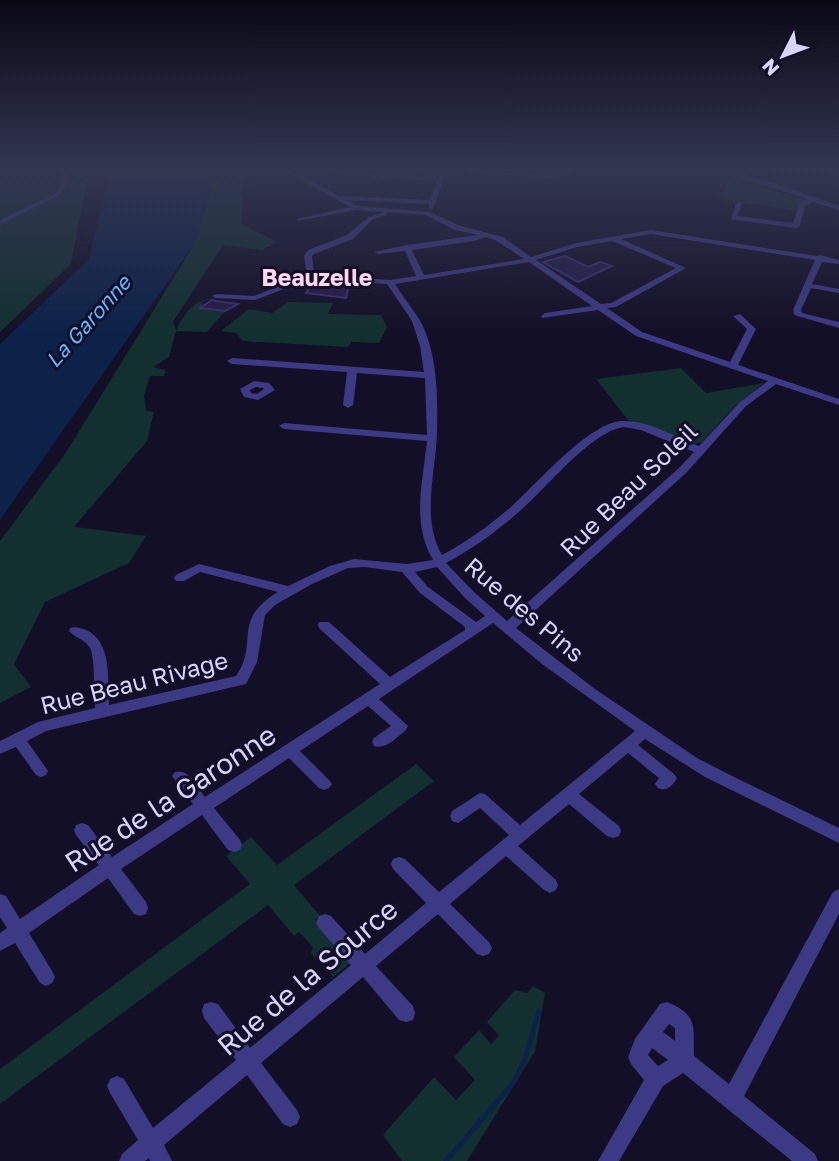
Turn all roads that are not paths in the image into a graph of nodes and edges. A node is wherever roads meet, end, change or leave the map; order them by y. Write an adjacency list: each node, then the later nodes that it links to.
1 (363, 225): 10 (street)
2 (452, 225): 3 (street)
3 (486, 234): 5 (street); 8 (street)
4 (612, 238): 7 (street); 8 (street); 17 (street)
5 (407, 247): 6 (street); 11 (street)
6 (378, 252)
7 (820, 257): 9 (street); 14 (street)
8 (531, 260): 11 (street); 17 (street)
9 (839, 260)
10 (315, 275): 12 (street); 13 (street)
11 (421, 278): 13 (street)
12 (301, 281): 16 (street)
13 (390, 282): 27 (street, Rue des Pins)
14 (807, 285): 15 (street); 18 (street)
15 (839, 291)
16 (216, 296)
17 (598, 308): 19 (street); 25 (street)
18 (796, 310): 21 (street); 22 (street)
19 (545, 316)
20 (737, 316): 25 (street)
21 (839, 318)
22 (839, 325)
23 (232, 361): 24 (street)
24 (283, 366): 26 (street); 29 (street)
25 (733, 366): 28 (street)
26 (352, 372): 27 (street); 31 (street)
27 (428, 375): 33 (street, Rue des Pins)
28 (776, 379): 30 (street); 34 (street, Rue Beau Soleil)
29 (268, 386)
30 (836, 397)
31 (348, 405)
32 (284, 426): 33 (street)
33 (432, 438): 35 (street, Rue des Pins)
34 (699, 450): 35 (street); 41 (street, Rue Beau Soleil)
35 (438, 563): 36 (street); 39 (street, Rue des Pins)
36 (407, 570): 38 (street, Rue Beau Rivage); 43 (street, Rue des Pins)
37 (180, 578): 38 (street)
38 (292, 591): 46 (street, Rue Beau Rivage)
39 (495, 616): 41 (street, Rue des Pins); 43 (street, Rue de la Garonne)
40 (324, 625): 44 (street)
41 (509, 628): 47 (street, Rue des Pins)
42 (75, 631): 46 (street)
43 (471, 631): 44 (street, Rue de la Garonne)
44 (389, 684): 45 (street, Rue de la Garonne)
45 (369, 698): 49 (street); 52 (street, Rue de la Garonne)
46 (102, 712): 48 (street, Rue Beau Rivage)
47 (646, 730): 50 (street, Rue de la Source); 62 (street, Rue des Pins)
48 (18, 739): 51 (street, Rue Beau Rivage); 53 (street, Rue Beau Rivage)
49 (379, 742)
50 (628, 745): 56 (street); 57 (street, Rue de la Source)
51 (0, 748)
52 (290, 750): 55 (street); 58 (street, Rue de la Garonne)
53 (41, 771)
54 (180, 776): 58 (street)
55 (324, 784)
56 (663, 784)
57 (568, 794): 61 (street); 63 (street, Rue de la Source)
58 (204, 807): 64 (street); 66 (street, Rue de la Garonne)
59 (458, 816): 63 (street)
60 (82, 830): 66 (street)
61 (613, 831)
62 (839, 835)
63 (513, 841): 67 (street); 70 (street, Rue de la Source)
64 (234, 845)
65 (399, 863): 70 (street)
66 (110, 867): 71 (street); 73 (street, Rue de la Garonne)
67 (550, 885)
68 (839, 897): 85 (street)
69 (0, 902): 73 (street)
70 (439, 903): 75 (street); 76 (street, Rue de la Source)
71 (140, 908)
72 (325, 922): 76 (street)
73 (18, 931): 74 (street, Rue de la Garonne); 77 (street)
74 (0, 943)
75 (483, 948)
76 (363, 965): 79 (street); 82 (street, Rue de la Source)
77 (46, 977)
78 (211, 1011): 82 (street)
79 (406, 1013)
80 (650, 1034): 81 (street); 81 (street); 83 (street)
81 (684, 1061): 83 (street); 85 (street)
82 (249, 1062): 86 (street); 87 (street, Rue de la Source)
83 (656, 1079): 89 (street)
84 (117, 1086): 87 (street)
85 (732, 1099): 90 (street)
86 (290, 1117)
87 (156, 1152): 88 (street, Rue de la Source)
88 (129, 1161)
89 (608, 1161)
90 (808, 1161)

